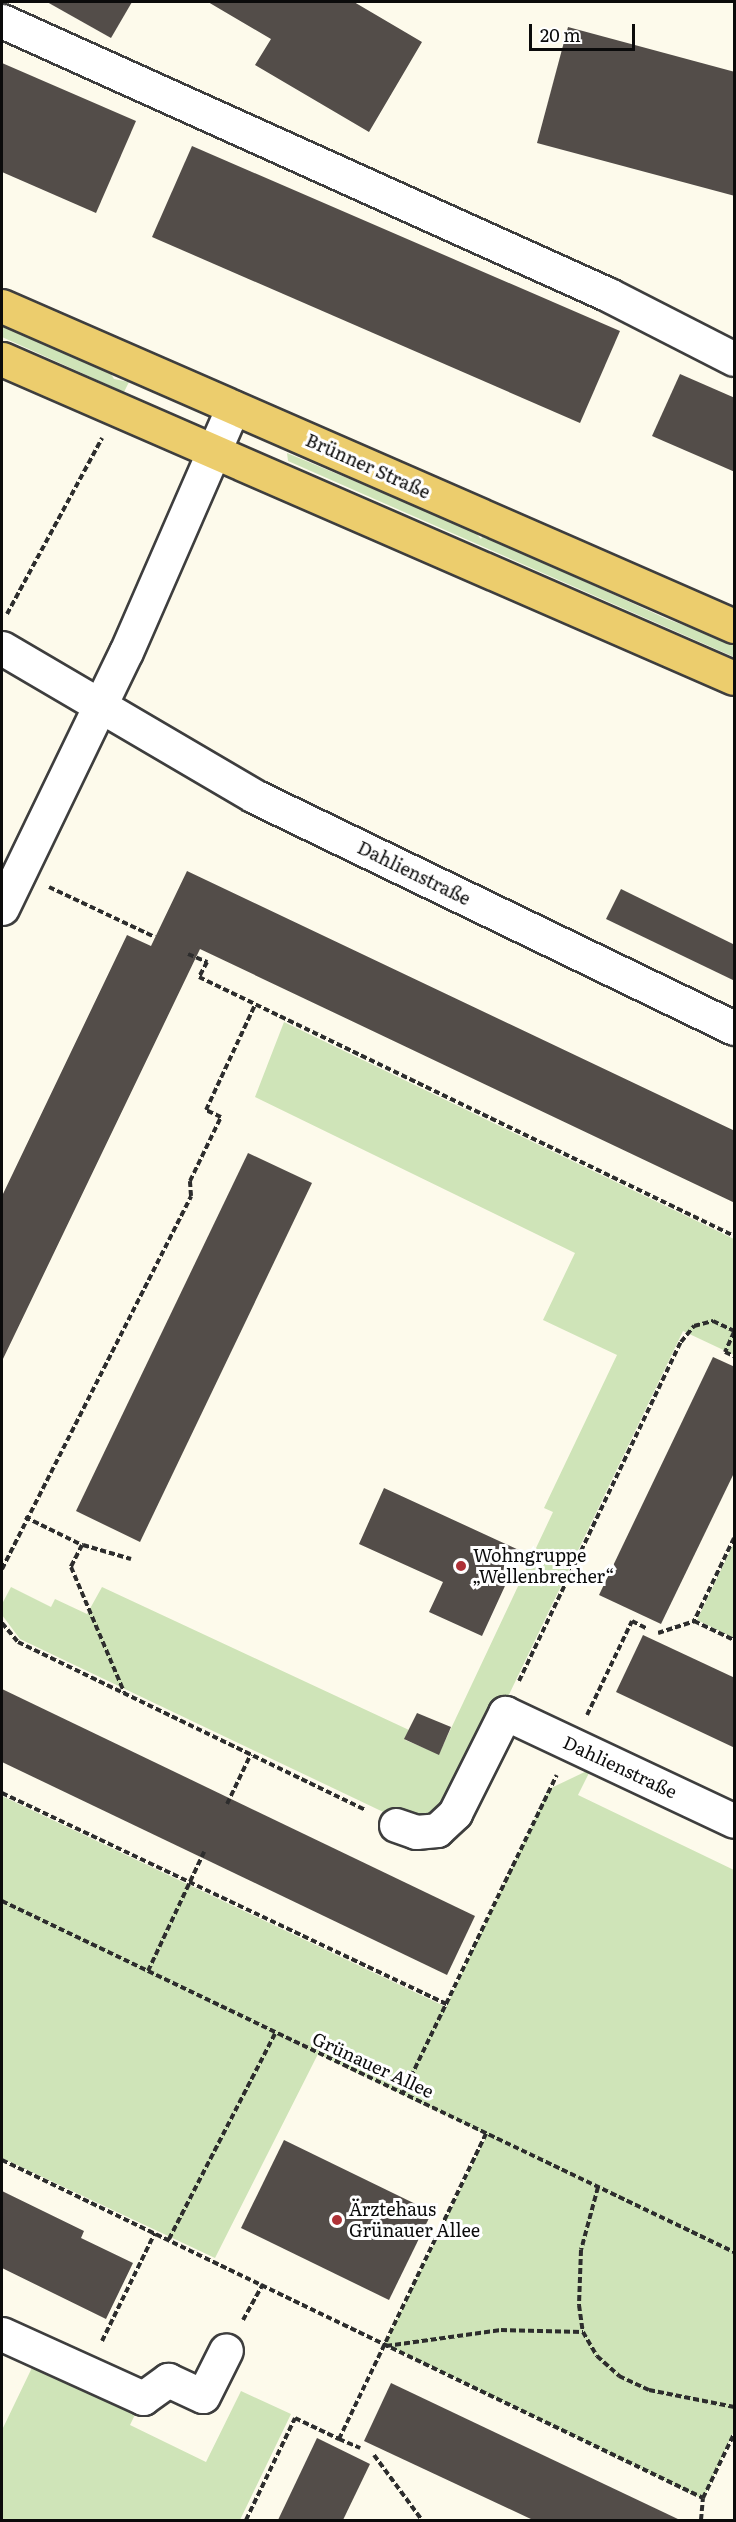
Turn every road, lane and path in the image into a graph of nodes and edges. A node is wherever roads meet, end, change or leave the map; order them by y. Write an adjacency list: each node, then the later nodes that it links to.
1 (2, 21): 3 (street)
2 (2, 306): 5 (main road, Brünner Straße)
3 (735, 358)
4 (2, 359): 7 (main road)
5 (233, 406): 7 (street); 8 (main road, Brünner Straße)
6 (105, 432): 9 (path)
7 (214, 451): 10 (main road); 11 (street)
8 (735, 626)
9 (4, 633): 11 (street, Dahlienstraße)
10 (735, 678)
11 (99, 708): 12 (street); 17 (street, Dahlienstraße)
12 (18, 873): 13 (street); 14 (path)
13 (2, 908)
14 (155, 937)
15 (188, 954): 16 (path)
16 (255, 1005): 18 (path); 21 (path)
17 (735, 1028)
18 (735, 1236)
19 (735, 1332): 20 (path); 32 (path)
20 (735, 1356)
21 (26, 1517): 23 (path); 25 (path)
22 (735, 1538): 26 (path)
23 (82, 1545): 24 (path); 31 (path)
24 (131, 1559)
25 (2, 1569)
26 (694, 1621): 29 (path); 30 (path)
27 (2, 1623): 31 (path)
28 (646, 1628): 33 (path)
29 (658, 1633)
30 (735, 1640)
31 (124, 1693): 34 (path)
32 (505, 1713): 33 (street, Dahlienstraße); 38 (street)
33 (573, 1745): 37 (street, Dahlienstraße); 43 (path)
34 (251, 1754): 36 (path); 38 (path)
35 (2, 1793): 40 (path)
36 (226, 1804)
37 (735, 1821)
38 (396, 1825)
39 (204, 1852): 40 (path)
40 (191, 1881): 42 (path); 43 (path)
41 (2, 1901): 42 (path, Grünauer Allee)
42 (148, 1971): 44 (path, Grünauer Allee)
43 (448, 2005): 45 (path)
44 (275, 2034): 45 (path, Grünauer Allee); 50 (path)
45 (403, 2094): 46 (path, Grünauer Allee)
46 (486, 2133): 48 (path, Grünauer Allee); 55 (path)
47 (2, 2160): 49 (path)
48 (598, 2187): 51 (path, Grünauer Allee); 53 (path)
49 (155, 2233): 50 (path); 57 (path)
50 (169, 2239): 52 (path)
51 (735, 2252)
52 (263, 2284): 55 (path); 56 (path)
53 (583, 2332): 55 (path); 58 (path)
54 (2, 2334): 57 (street)
55 (384, 2346): 60 (path); 63 (path)
56 (226, 2350): 57 (street)
57 (87, 2372)
58 (735, 2407)
59 (735, 2434): 63 (path)
60 (339, 2439): 61 (path); 64 (path)
61 (360, 2448)
62 (374, 2455): 65 (path)
63 (703, 2498): 66 (path)
64 (246, 2520)
65 (422, 2520)
66 (701, 2520)

